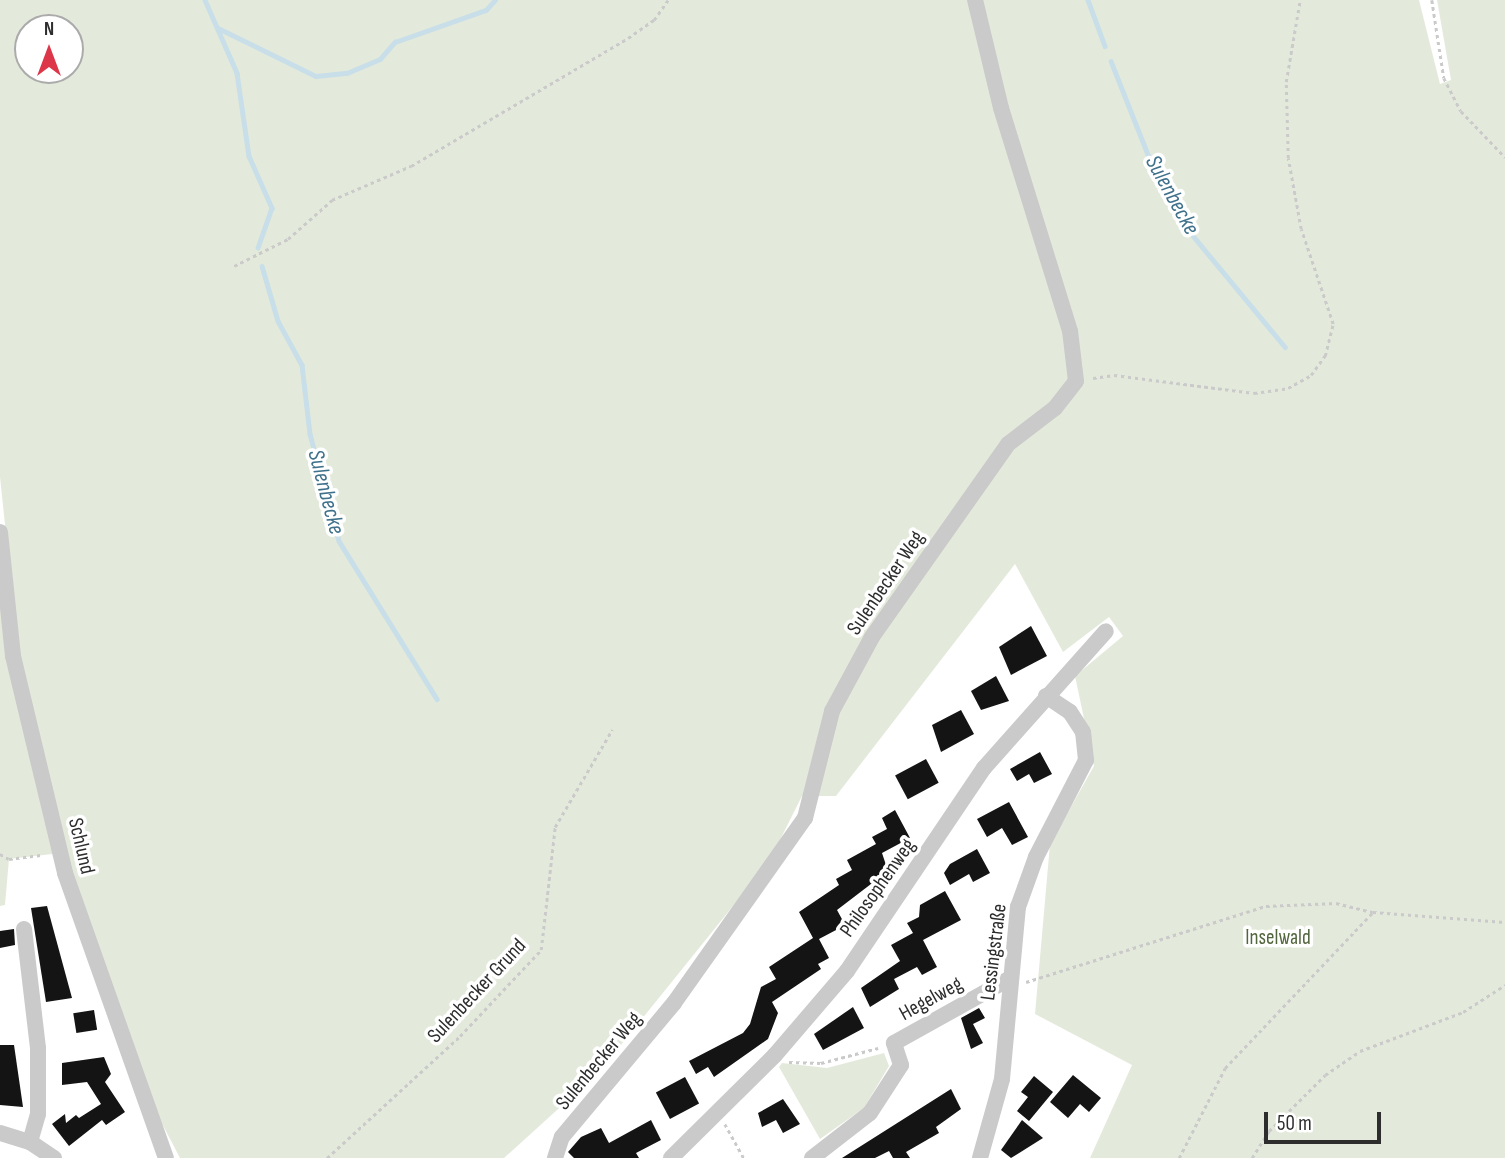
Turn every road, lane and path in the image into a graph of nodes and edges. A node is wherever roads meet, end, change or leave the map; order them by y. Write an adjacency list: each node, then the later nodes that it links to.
1 (668, 0): 6 (path)
2 (975, 0): 7 (street)
3 (1300, 0): 7 (path)
4 (1432, 0): 5 (path)
5 (1505, 157)
6 (234, 267)
7 (1076, 381): 27 (street, Sulenbecker Weg)
8 (0, 532): 13 (street, Schlund)
9 (1106, 631): 10 (street, Philosophenweg)
10 (1046, 696): 17 (street, Lessingstraße); 20 (street, Philosophenweg)
11 (612, 730): 26 (path, Sulenbecker Grund)
12 (0, 853): 13 (path)
13 (61, 853): 25 (street, Schlund)
14 (1373, 912): 15 (path); 17 (path); 32 (path)
15 (1505, 922)
16 (24, 929): 23 (street)
17 (1011, 984): 19 (street, Hegelweg); 31 (street, Lessingstraße)
18 (1505, 985): 33 (path)
19 (894, 1043): 20 (path); 30 (street, Hegelweg)
20 (775, 1055): 21 (street, Philosophenweg)
21 (719, 1113): 28 (street, Philosophenweg); 29 (path)
22 (0, 1133): 23 (street)
23 (30, 1142): 24 (street)
24 (54, 1158)
25 (166, 1158)
26 (327, 1158)
27 (555, 1158)
28 (671, 1158)
29 (744, 1158)
30 (812, 1158)
31 (980, 1158)
32 (1179, 1158)
33 (1252, 1158)

